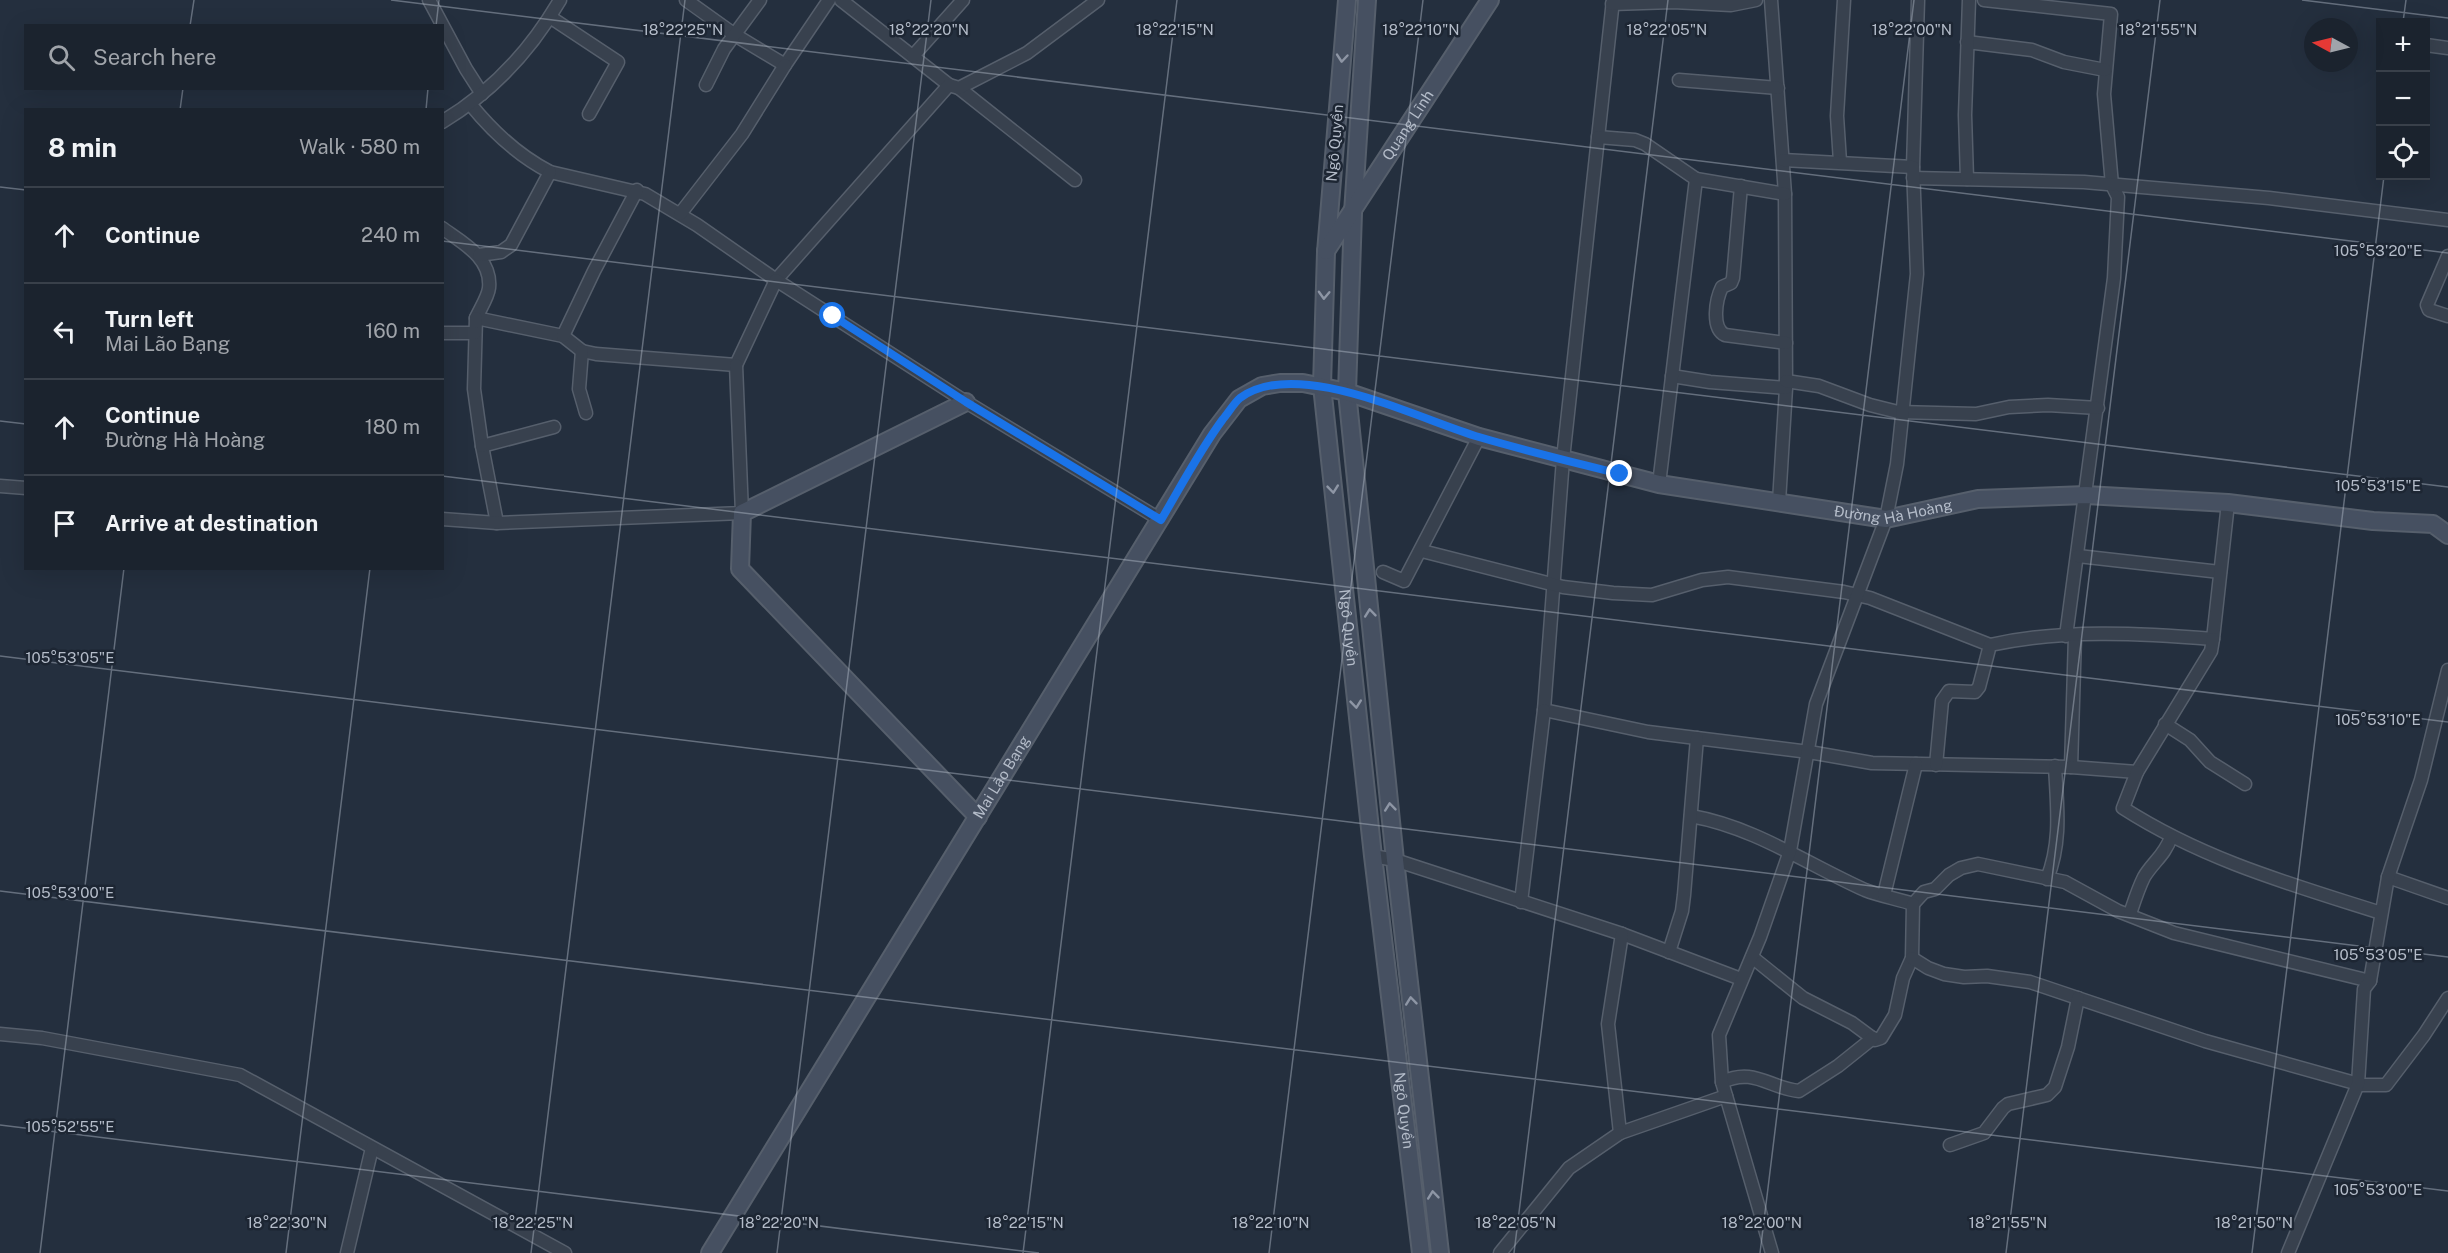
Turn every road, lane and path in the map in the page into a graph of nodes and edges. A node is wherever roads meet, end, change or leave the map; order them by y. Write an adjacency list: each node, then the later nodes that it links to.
1 (429, 0): 20 (street)
2 (560, 0): 19 (street)
3 (686, 0): 22 (street)
4 (760, 0): 22 (street)
5 (829, 0): 27 (street)
6 (841, 0): 26 (street)
7 (963, 0): 26 (street)
8 (1098, 0): 31 (street)
9 (1347, 0): 53 (street, Ngô Quyền, one-way to 53)
10 (1367, 0): 49 (street, Ngô Quyền)
11 (1490, 0): 49 (street, Quang Lĩnh)
12 (1756, 0): 18 (street)
13 (1771, 0): 32 (street)
14 (1844, 0): 39 (street)
15 (1918, 0): 41 (street)
16 (1969, 0): 23 (street)
17 (1984, 0): 28 (street)
18 (1613, 2): 37 (street)
19 (550, 17): 33 (street); 35 (street)
20 (442, 24)
21 (444, 28): 33 (street)
22 (735, 35): 27 (street); 30 (street)
23 (1967, 42): 28 (street); 43 (street)
24 (2447, 44): 25 (street)
25 (2430, 45)
26 (913, 56): 31 (street)
27 (785, 66): 50 (street)
28 (2105, 70): 45 (street)
29 (1679, 80): 32 (street)
30 (706, 85)
31 (954, 86): 44 (street); 56 (street)
32 (1778, 88): 38 (street)
33 (482, 94): 34 (street)
34 (471, 105): 36 (street); 40 (street)
35 (589, 114)
36 (444, 121)
37 (1598, 137): 42 (street); 76 (street)
38 (1783, 160): 39 (street); 48 (street)
39 (1840, 162): 41 (street)
40 (550, 172): 47 (street); 54 (street)
41 (1913, 173): 43 (street); 71 (street)
42 (1696, 179): 46 (street); 65 (street)
43 (1967, 179): 45 (street)
44 (1075, 180)
45 (2112, 185): 51 (street); 70 (street)
46 (1741, 186): 48 (street); 62 (street)
47 (637, 190): 50 (street); 61 (street)
48 (1785, 194): 62 (street)
49 (1353, 213): 53 (street, Quang Lĩnh); 68 (street, Ngô Quyền)
50 (680, 214): 56 (street)
51 (2448, 220)
52 (444, 229): 54 (street)
53 (1326, 252): 67 (street, Ngô Quyền, one-way to 67)
54 (479, 255): 58 (street)
55 (2448, 256): 57 (street)
56 (776, 280): 64 (street); 69 (street)
57 (2448, 316)
58 (476, 318): 60 (street); 61 (street)
59 (444, 333): 60 (street)
60 (475, 333): 75 (street)
61 (563, 336): 63 (street)
62 (1786, 343): 66 (street)
63 (582, 351): 64 (street); 72 (street)
64 (736, 365): 83 (street)
65 (1672, 376): 66 (street); 77 (street)
66 (1786, 385): 71 (street); 81 (street)
67 (1322, 386): 68 (street, Mai Lão Bạng); 86 (street, Mai Lão Bạng); 113 (street, Ngô Quyền, one-way to 113)
68 (1347, 392): 74 (street, Đường Hà Hoàng); 114 (street, Ngô Quyền, one-way to 68)
69 (966, 402): 83 (street); 86 (street)
70 (2098, 408): 71 (street); 80 (street)
71 (1903, 412): 85 (street)
72 (586, 413)
73 (554, 427): 75 (street)
74 (1479, 437): 76 (street, Đường Hà Hoàng); 89 (street)
75 (482, 446): 87 (street)
76 (1563, 459): 77 (street, Đường Hà Hoàng); 93 (street)
77 (1659, 484): 81 (street, Đường Hà Hoàng)
78 (0, 486): 79 (street)
79 (24, 488)
80 (2086, 495): 82 (street, Đường Hà Hoàng); 85 (street, Đường Hà Hoàng); 90 (street)
81 (1779, 502): 85 (street, Đường Hà Hoàng)
82 (2228, 502): 88 (street, Đường Hà Hoàng); 92 (street)
83 (742, 513): 87 (street); 110 (street)
84 (444, 519): 87 (street)
85 (1886, 519): 94 (street)
86 (1161, 520): 110 (street, Mai Lão Bạng)
87 (497, 523)
88 (2448, 535)
89 (1422, 551): 91 (street); 93 (street)
90 (2078, 556): 92 (street); 95 (street)
91 (1383, 572)
92 (2220, 572): 96 (street)
93 (1553, 585): 94 (street); 99 (street)
94 (1857, 594): 97 (street); 102 (street)
95 (2071, 636): 96 (street); 97 (street); 106 (street)
96 (2213, 639): 100 (street)
97 (1990, 645): 104 (street)
98 (2448, 670): 115 (street)
99 (1544, 710): 101 (street); 119 (street)
100 (2165, 724): 107 (street); 108 (street)
101 (1697, 738): 102 (street); 109 (street)
102 (1809, 752): 103 (street); 112 (street)
103 (1916, 764): 104 (street); 117 (street)
104 (1936, 765): 105 (street)
105 (2055, 766): 106 (street); 116 (street)
106 (2071, 766): 107 (street)
107 (2137, 772): 111 (street)
108 (2246, 784)
109 (1691, 816): 112 (street); 124 (street)
110 (978, 817): 141 (street, Mai Lão Bạng)
111 (2171, 837): 121 (street); 122 (street)
112 (1790, 851): 117 (street); 125 (street)
113 (1373, 856): 114 (street); 142 (street, Ngô Quyền)
114 (1395, 860): 119 (street); 143 (street, Ngô Quyền, one-way to 114)
115 (2388, 877): 118 (street); 121 (street)
116 (2047, 879): 120 (street); 122 (street)
117 (1884, 895): 120 (street)
118 (2448, 898)
119 (1521, 902): 123 (street)
120 (1914, 904): 126 (street)
121 (2380, 913): 128 (street)
122 (2130, 914): 128 (street)
123 (1622, 934): 124 (street); 136 (street)
124 (1669, 952): 127 (street)
125 (1752, 957): 127 (street); 132 (street)
126 (1912, 958): 129 (street); 132 (street)
127 (1741, 979): 133 (street)
128 (2370, 981): 134 (street)
129 (2078, 998): 134 (street); 137 (street)
130 (2448, 1002): 134 (street)
131 (0, 1034): 138 (street)
132 (1873, 1038): 133 (street)
133 (1722, 1082): 135 (street)
134 (2358, 1084): 146 (street)
135 (1726, 1096): 136 (street); 145 (street)
136 (1620, 1133): 144 (street)
137 (1950, 1145)
138 (372, 1148): 139 (street); 140 (street)
139 (347, 1253)
140 (565, 1253)
141 (710, 1253)
142 (1421, 1253)
143 (1440, 1253)
144 (1500, 1253)
145 (1772, 1253)
146 (2288, 1253)

